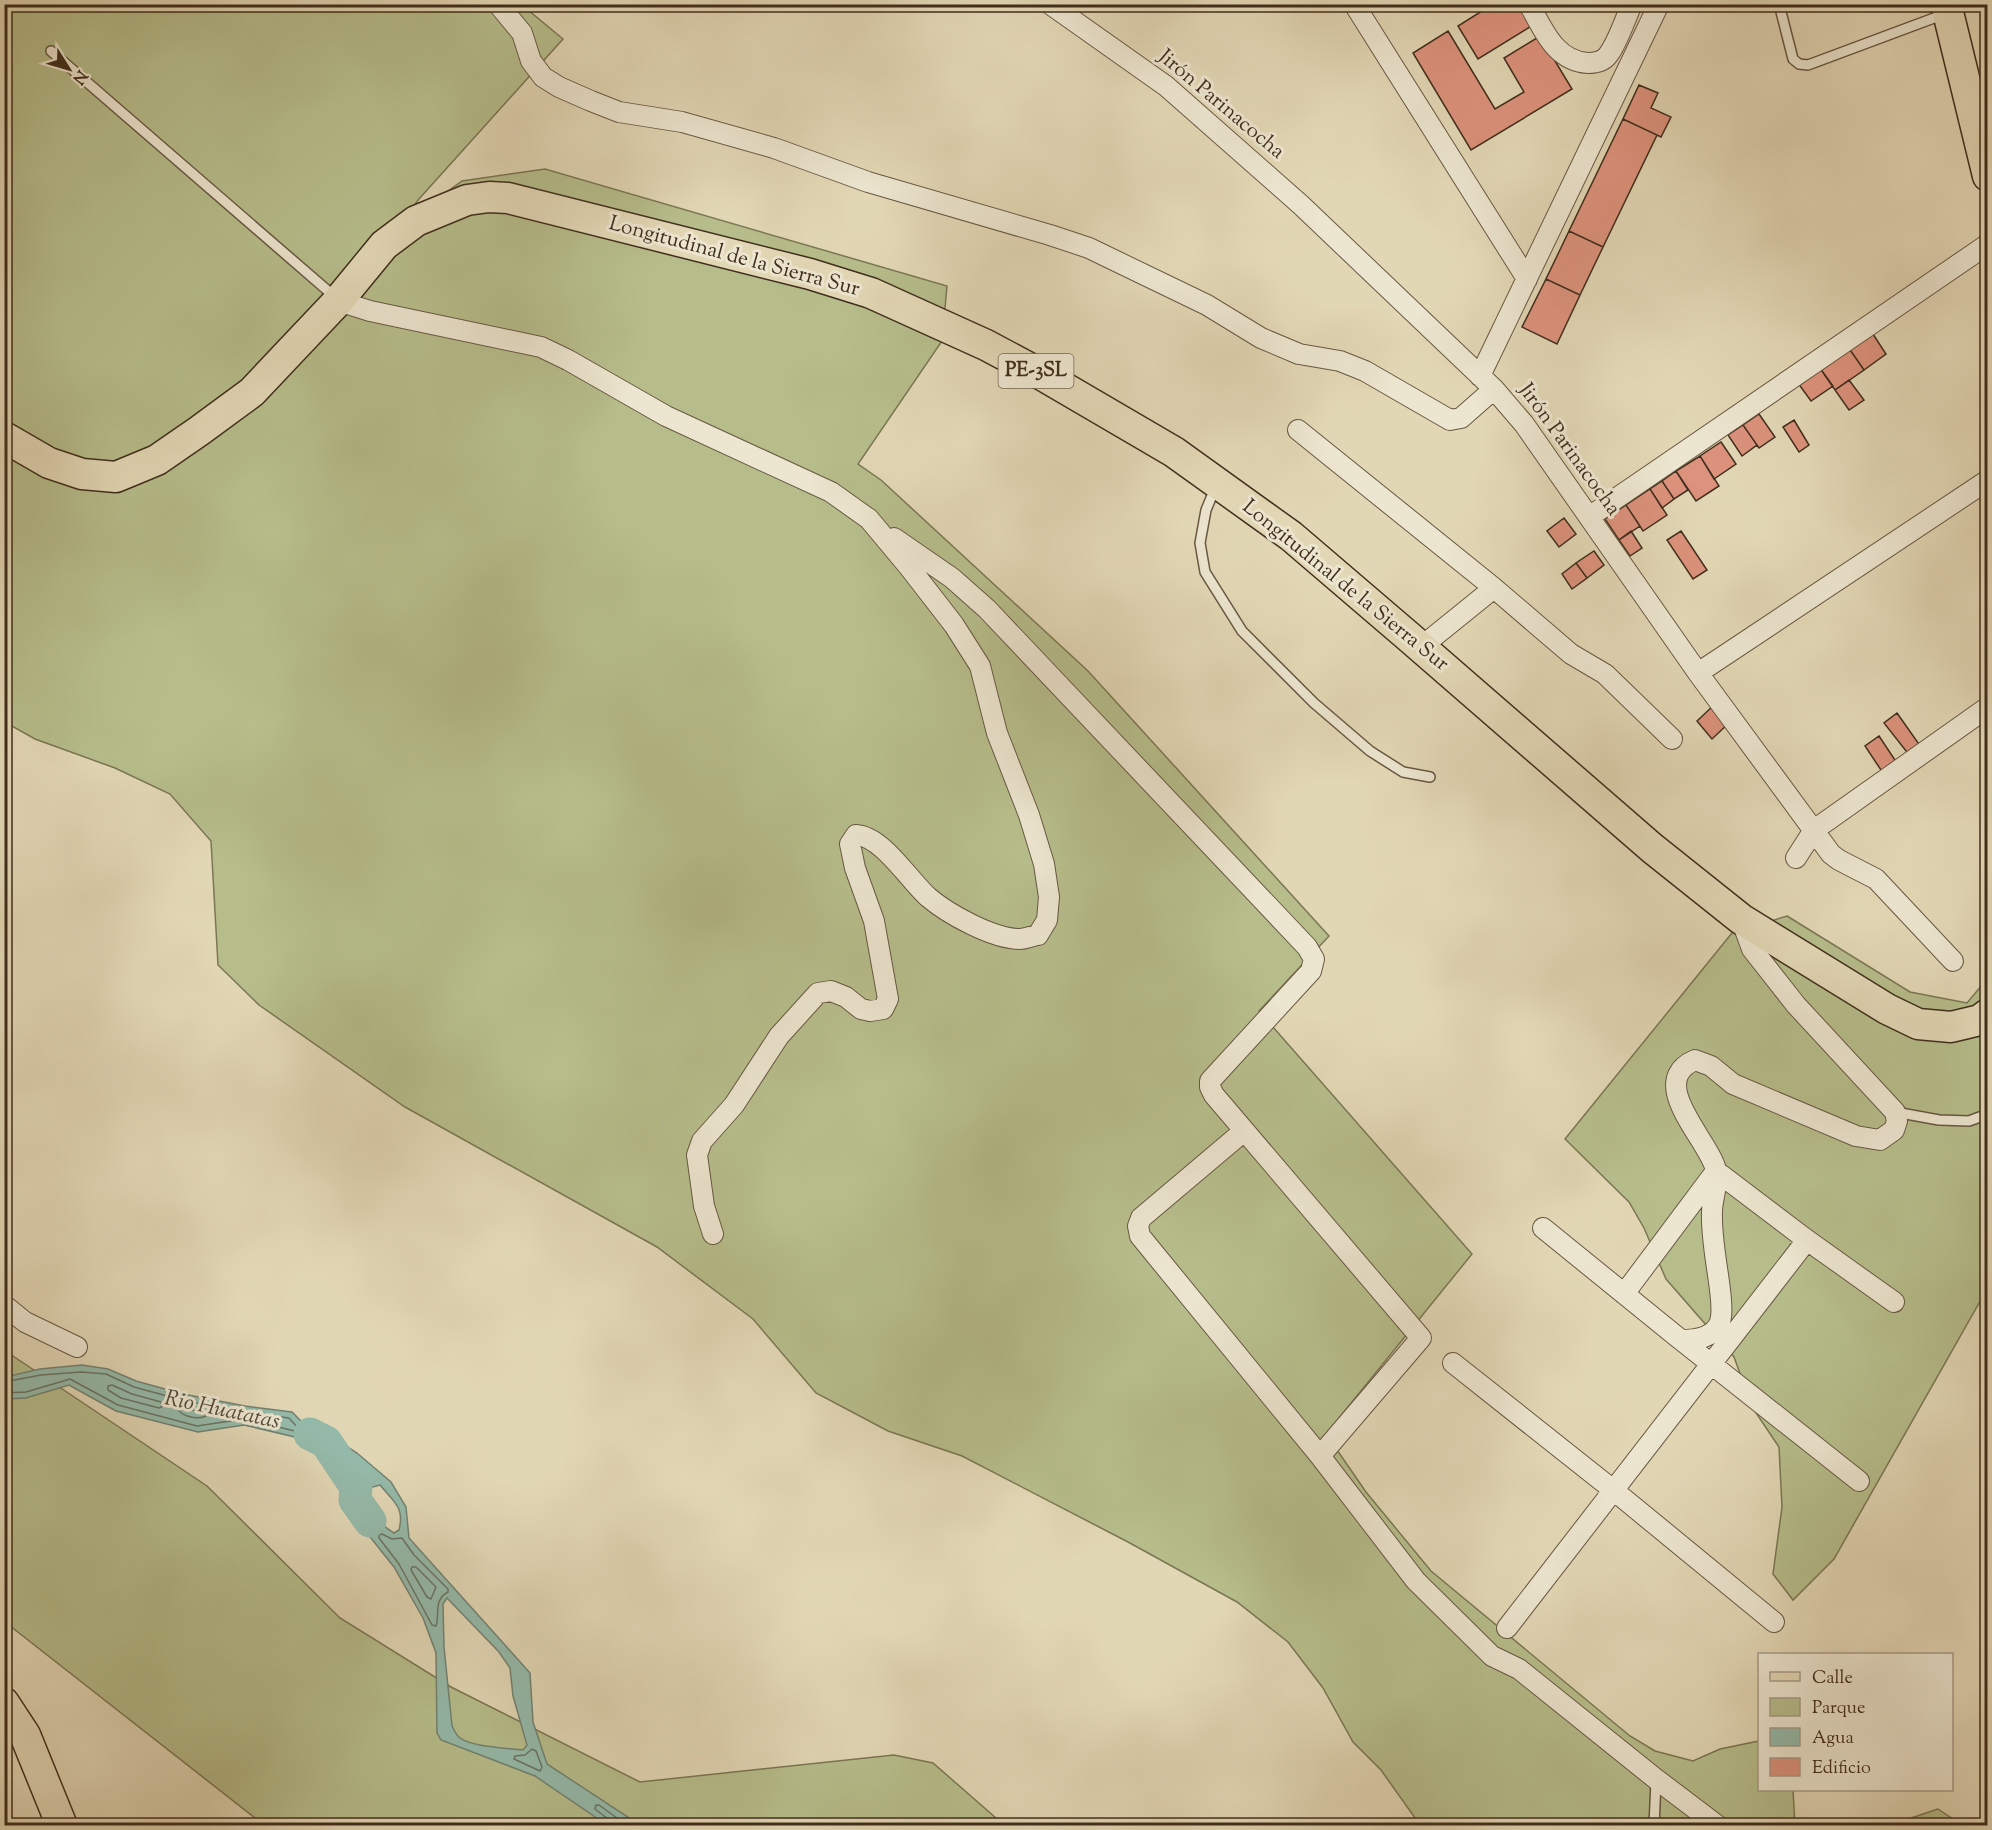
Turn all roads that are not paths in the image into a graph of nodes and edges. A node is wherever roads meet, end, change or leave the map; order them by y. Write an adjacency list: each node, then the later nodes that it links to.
1 (498, 4): 15 (street)
2 (1050, 4): 8 (street, Jirón Parinacocha)
3 (1354, 4): 13 (street)
4 (1529, 4): 5 (street)
5 (1632, 4)
6 (1659, 4): 13 (street)
7 (1779, 4): 9 (lane)
8 (1075, 10): 15 (street, Jirón Parinacocha)
9 (1947, 10): 11 (main road)
10 (51, 51): 14 (lane)
11 (1988, 176)
12 (1988, 244): 20 (street)
13 (1527, 279): 15 (street)
14 (339, 301): 17 (main road, Longitudinal de la Sierra Sur / PE-3SL); 19 (main road, Longitudinal de la Sierra Sur / PE-3SL); 21 (street)
15 (1487, 382): 20 (street, Jirón Parinacocha)
16 (1298, 429): 22 (street)
17 (4, 437)
18 (1988, 480): 24 (street)
19 (1217, 484): 23 (main road, Longitudinal de la Sierra Sur / PE-3SL); 27 (lane)
20 (1589, 517): 24 (street, Jirón Parinacocha)
21 (872, 523): 35 (street); 38 (street)
22 (1494, 588): 23 (street); 26 (street)
23 (1421, 647): 30 (main road, Longitudinal de la Sierra Sur / PE-3SL)
24 (1698, 673): 28 (street, Jirón Parinacocha)
25 (1988, 707): 28 (street)
26 (1672, 739)
27 (1430, 777)
28 (1814, 830): 29 (street); 31 (street, Jirón Parinacocha)
29 (1796, 858)
30 (1741, 919): 32 (main road, Longitudinal de la Sierra Sur / PE-3SL); 33 (street)
31 (1953, 961)
32 (1988, 1014)
33 (1895, 1112): 34 (lane); 36 (street)
34 (1988, 1114)
35 (1244, 1131): 47 (street); 47 (street)
36 (1716, 1171): 39 (street); 40 (street); 43 (street)
37 (1542, 1228): 40 (street)
38 (713, 1234)
39 (1807, 1240): 41 (street); 46 (street)
40 (1624, 1294): 43 (street)
41 (1894, 1302)
42 (4, 1305): 44 (street)
43 (1681, 1340): 46 (street)
44 (77, 1347)
45 (1452, 1363): 49 (street)
46 (1711, 1364): 48 (street); 49 (street)
47 (1320, 1456): 53 (street)
48 (1859, 1481)
49 (1612, 1490): 50 (street); 51 (street)
50 (1774, 1622)
51 (1507, 1628)
52 (9, 1720): 54 (main road)
53 (1656, 1779): 55 (lane); 56 (street)
54 (62, 1826)
55 (1654, 1826)
56 (1718, 1826)

